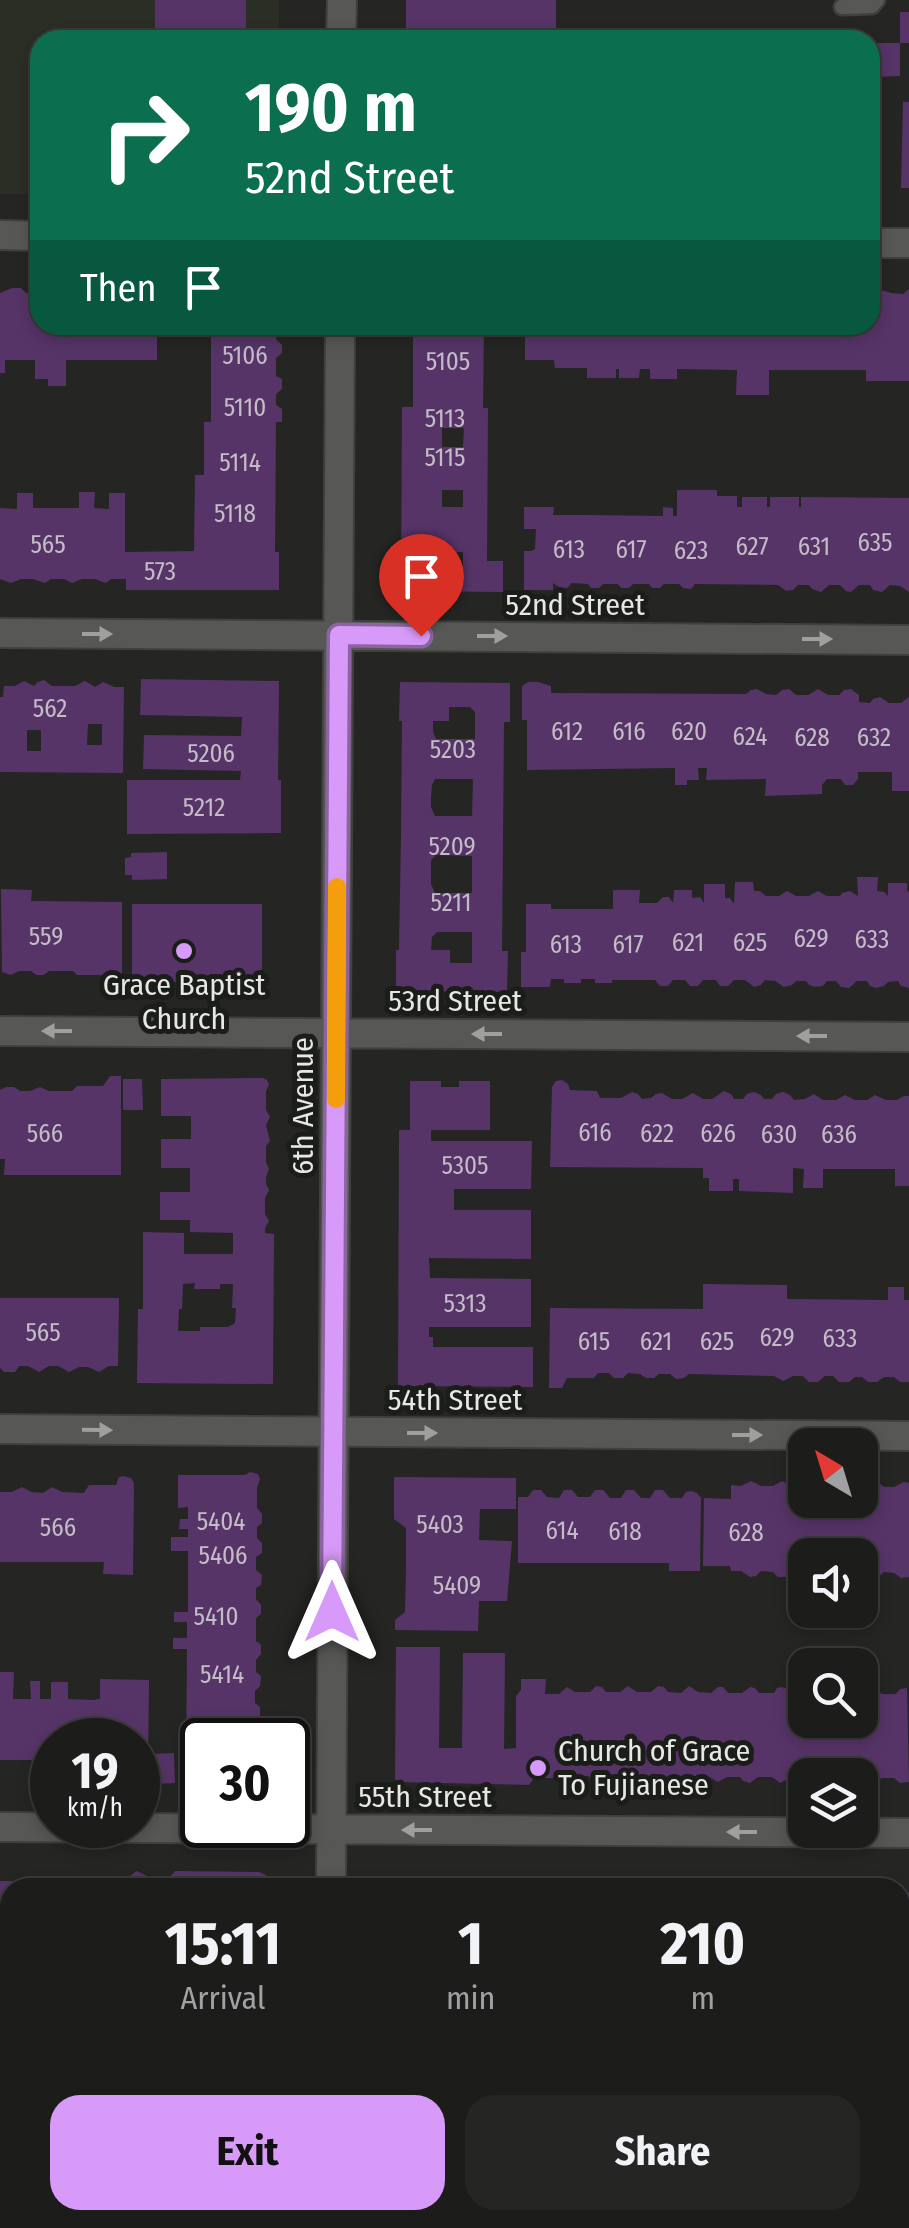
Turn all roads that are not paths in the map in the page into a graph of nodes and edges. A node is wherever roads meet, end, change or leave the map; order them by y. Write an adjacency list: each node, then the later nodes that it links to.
1 (342, 0): 4 (street)
2 (876, 0): 3 (lane)
3 (842, 7)
4 (342, 30)
5 (0, 236): 6 (street)
6 (30, 236)
7 (880, 242): 8 (street)
8 (909, 243)
9 (340, 335): 11 (street, 6th Avenue)
10 (0, 633): 11 (street, 52nd Street, one-way to 11)
11 (339, 635): 12 (street, 52nd Street, one-way to 12); 14 (street, 6th Avenue)
12 (909, 640)
13 (0, 1031): 14 (street, 53rd Street, one-way to 13)
14 (336, 1033): 15 (street, 53rd Street, one-way to 14); 17 (street, 6th Avenue)
15 (909, 1037)
16 (0, 1429): 17 (street, 54th Street, one-way to 17)
17 (334, 1432): 18 (street, 54th Street, one-way to 18); 20 (street, 6th Avenue)
18 (909, 1436)
19 (0, 1827): 20 (street, 55th Street)
20 (331, 1829): 21 (street, 55th Street, one-way to 20); 22 (street, 6th Avenue)
21 (909, 1834)
22 (330, 1878)

